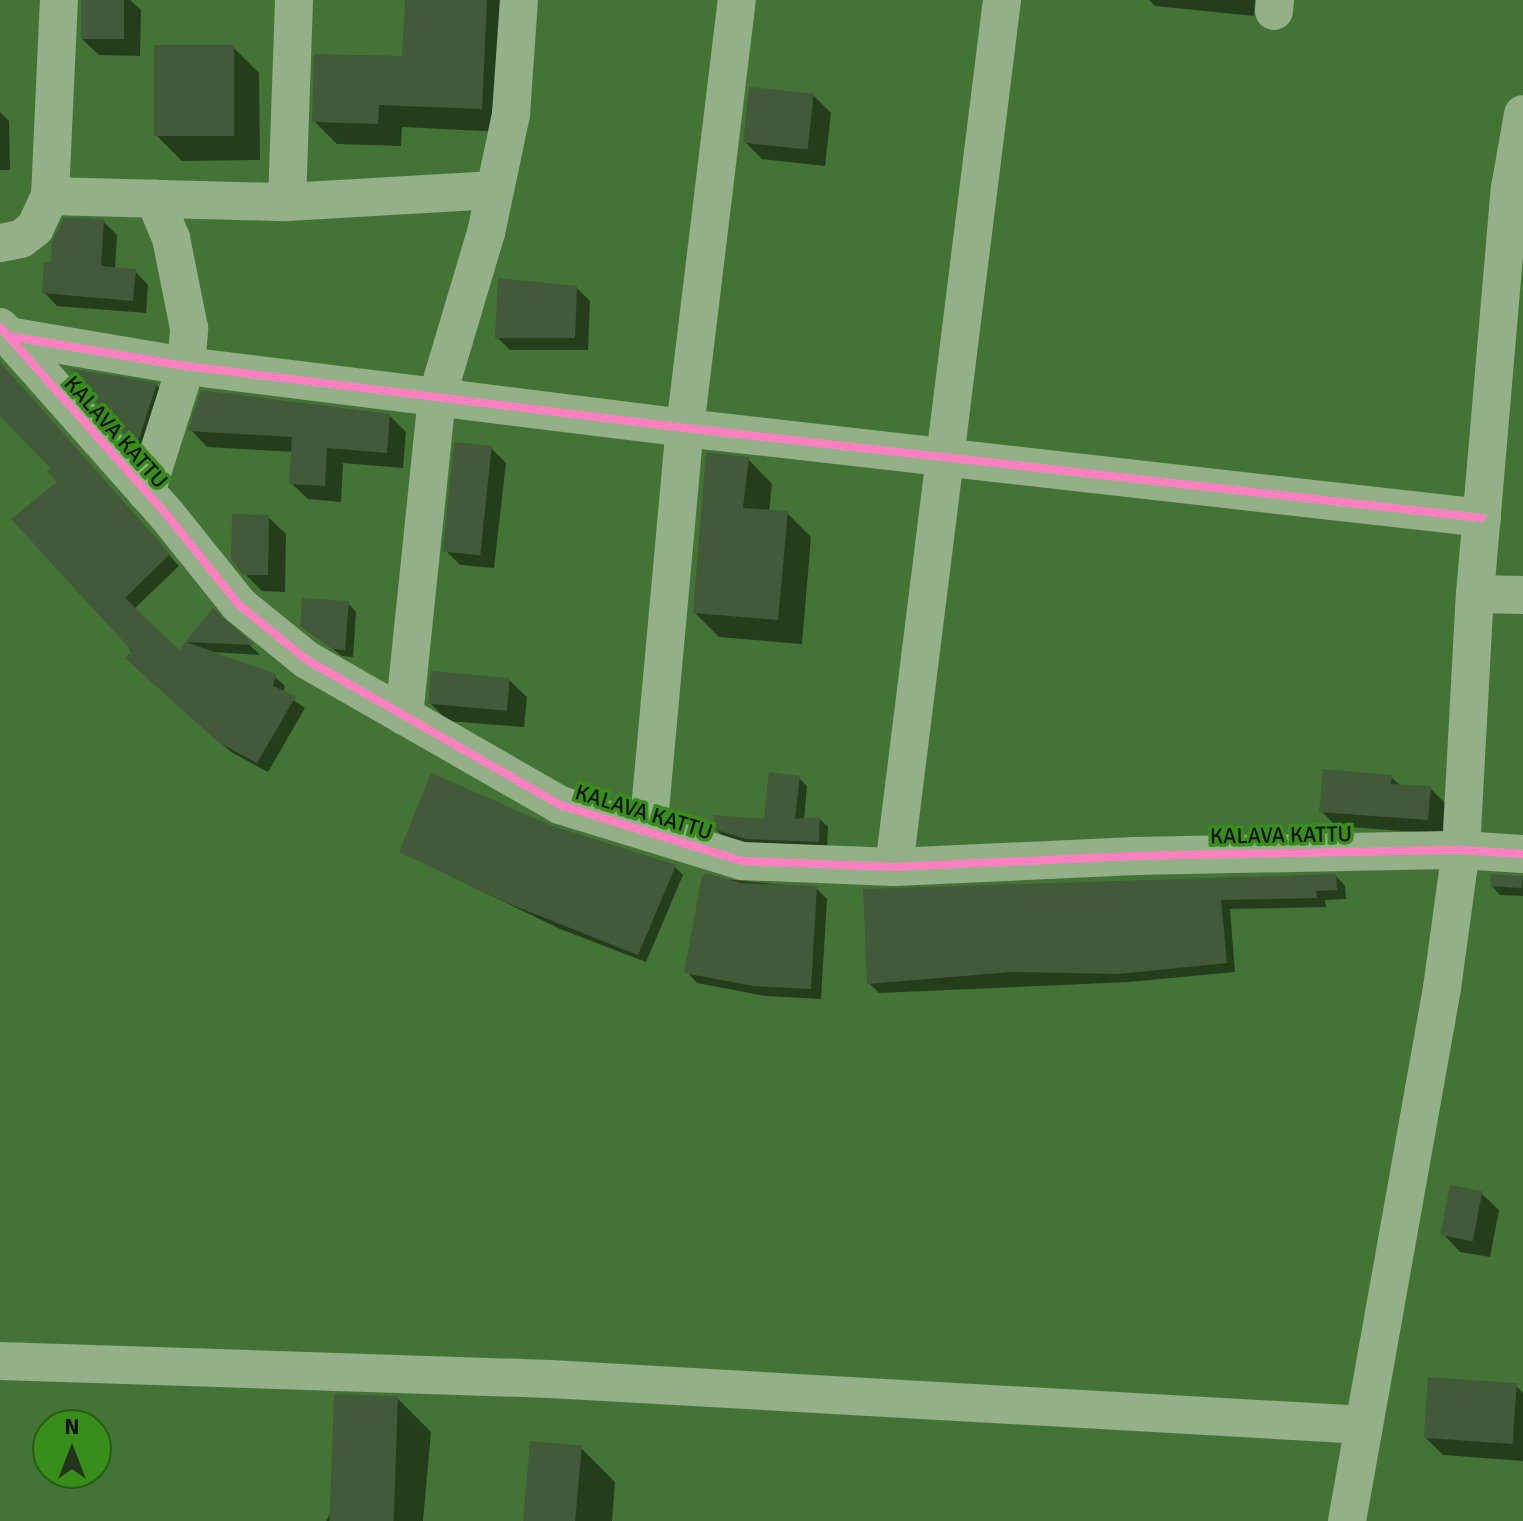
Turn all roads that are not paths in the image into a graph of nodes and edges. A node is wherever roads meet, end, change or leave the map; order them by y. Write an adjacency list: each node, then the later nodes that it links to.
1 (59, 0): 8 (street)
2 (294, 0): 10 (street)
3 (519, 0): 7 (street)
4 (737, 0): 15 (street)
5 (1002, 0): 16 (street)
6 (1523, 114): 18 (street)
7 (495, 190): 10 (street); 14 (street)
8 (50, 196): 9 (street); 11 (street)
9 (154, 198): 10 (street); 13 (street)
10 (287, 202)
11 (0, 243)
12 (4, 331): 13 (street); 17 (street, KALAVA KATTU)
13 (186, 366): 14 (street); 17 (street)
14 (437, 397): 15 (street); 21 (street)
15 (685, 428): 16 (street); 22 (street)
16 (945, 460): 18 (street); 25 (street)
17 (146, 492): 21 (street, KALAVA KATTU)
18 (1482, 518): 19 (street)
19 (1475, 594): 20 (street); 23 (street)
20 (1523, 595)
21 (404, 716): 22 (street, KALAVA KATTU)
22 (648, 832): 25 (street, KALAVA KATTU)
23 (1461, 850): 24 (street, KALAVA KATTU); 25 (street, KALAVA KATTU); 27 (street)
24 (1523, 854)
25 (894, 867)
26 (0, 1361): 27 (street)
27 (1364, 1425): 28 (street)
28 (1347, 1521)

